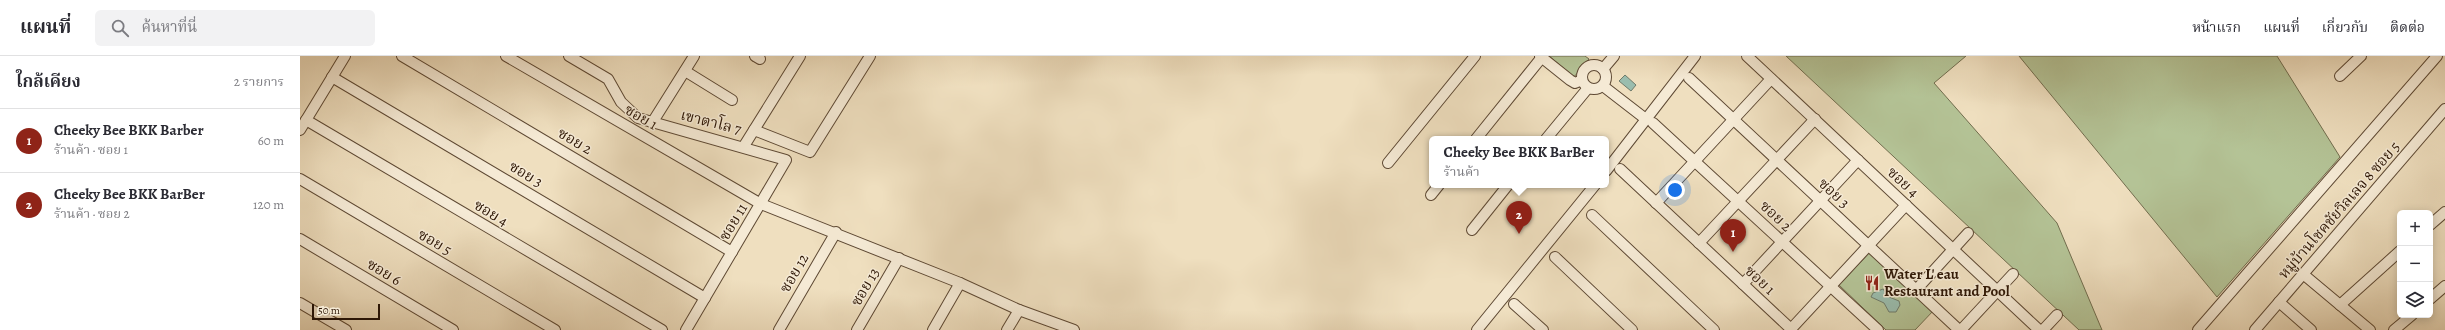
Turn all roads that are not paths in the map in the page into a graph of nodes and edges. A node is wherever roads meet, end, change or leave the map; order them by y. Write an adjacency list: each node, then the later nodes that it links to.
1 (345, 56): 18 (street)
2 (402, 56): 62 (street, ซอย 2)
3 (506, 56): 49 (street, ซอย 1)
4 (569, 56): 29 (street, เขาตาโล 7)
5 (694, 56): 16 (street)
6 (800, 56): 31 (street)
7 (870, 56): 31 (street)
8 (1475, 56): 38 (street)
9 (1541, 56): 21 (street); 32 (street)
10 (1614, 56): 15 (street)
11 (1695, 56): 28 (street)
12 (1747, 56): 20 (street, ซอย 4)
13 (2361, 56): 17 (street)
14 (2437, 56): 102 (street)
15 (1598, 63): 21 (street); 22 (street)
16 (685, 71): 23 (street); 29 (street)
17 (2340, 76)
18 (332, 77): 27 (street); 75 (street, ซอย 3)
19 (1689, 78): 25 (street, ซอย 3)
20 (1771, 78): 25 (street); 26 (street, ซอย 4)
21 (1585, 84): 22 (street); 33 (street)
22 (1603, 86): 28 (street, ซอย 2)
23 (732, 100)
24 (2445, 109): 67 (street, หมู่บ้านโชคชัยวิลเลจ 8 ซอย 5)
25 (1734, 119): 35 (street, ซอย 3); 37 (street)
26 (1815, 119): 35 (street); 36 (street, ซอย 4)
27 (306, 120): 30 (street); 86 (street, ซอย 4)
28 (1650, 121): 37 (street, ซอย 2); 39 (street)
29 (652, 123): 34 (street, เขาตาโล 7)
30 (300, 130)
31 (757, 132): 34 (street)
32 (1478, 136)
33 (1548, 136)
34 (748, 148): 49 (street, ซอย 11)
35 (1777, 160): 46 (street, ซอย 3); 47 (street)
36 (1858, 160): 46 (street); 50 (street, ซอย 4)
37 (1695, 161): 47 (street, ซอย 2); 48 (street)
38 (1388, 163)
39 (1609, 168)
40 (1620, 169): 48 (street, ซอย 1)
41 (300, 179): 85 (street, ซอย 5)
42 (1437, 188): 45 (street)
43 (1506, 188): 54 (street)
44 (1593, 188): 93 (street)
45 (1431, 195)
46 (1820, 200): 58 (street); 60 (street, ซอย 3)
47 (1738, 201): 58 (street, ซอย 2); 59 (street)
48 (1656, 203): 59 (street, ซอย 1)
49 (761, 204): 55 (street, ซอย 1); 62 (street, ซอย 11)
50 (1906, 205): 60 (street); 61 (street, ซอย 4)
51 (2445, 212): 53 (street)
52 (1592, 215): 96 (street)
53 (2433, 222)
54 (1472, 230)
55 (836, 232): 65 (street, ซอย 1); 88 (street, ซอย 12)
56 (1968, 233): 61 (street)
57 (300, 239): 84 (street, ซอย 6)
58 (1782, 242): 69 (street); 70 (street, ซอย 2)
59 (1699, 243): 69 (street, ซอย 1)
60 (1868, 245): 70 (street); 72 (street, ซอย 3)
61 (1954, 250): 72 (street); 73 (street, ซอย 4)
62 (732, 252): 75 (street, ซอย 11)
63 (2397, 254): 79 (street)
64 (1555, 257): 95 (street)
65 (899, 258): 68 (street, ซอย 1); 89 (street, ซอย 13)
66 (2013, 274): 73 (street)
67 (2303, 274): 76 (street, หมู่บ้านโชคชัยวิลเลจ 8 ซอย 5); 79 (street)
68 (960, 283): 80 (street, ซอย 1); 90 (street)
69 (1743, 284): 97 (street, ซอย 1)
70 (1830, 286): 97 (street); 98 (street, ซอย 2)
71 (2445, 286): 74 (street)
72 (1916, 290): 99 (street, ซอย 3)
73 (1997, 291): 99 (street); 100 (street, ซอย 4)
74 (2433, 296)
75 (705, 298): 87 (street, ซอย 11)
76 (2279, 302): 103 (street, หมู่บ้านโชคชัยวิลเลจ 8 ซอย 5); 104 (street)
77 (300, 303): 83 (street)
78 (1514, 304): 94 (street)
79 (2340, 305): 105 (street)
80 (1019, 310): 91 (street); 92 (street, ซอย 1)
81 (2056, 315): 101 (street)
82 (2408, 318): 106 (street)
83 (346, 330)
84 (453, 330)
85 (556, 330)
86 (662, 330)
87 (686, 330)
88 (779, 330)
89 (857, 330)
90 (933, 330)
91 (1007, 330)
92 (1073, 330)
93 (1477, 330)
94 (1543, 330)
95 (1632, 330)
96 (1714, 330)
97 (1791, 330)
98 (1878, 330)
99 (1960, 330)
100 (2039, 330)
101 (2043, 330)
102 (2198, 330)
103 (2255, 330)
104 (2311, 330)
105 (2370, 330)
106 (2394, 330)

